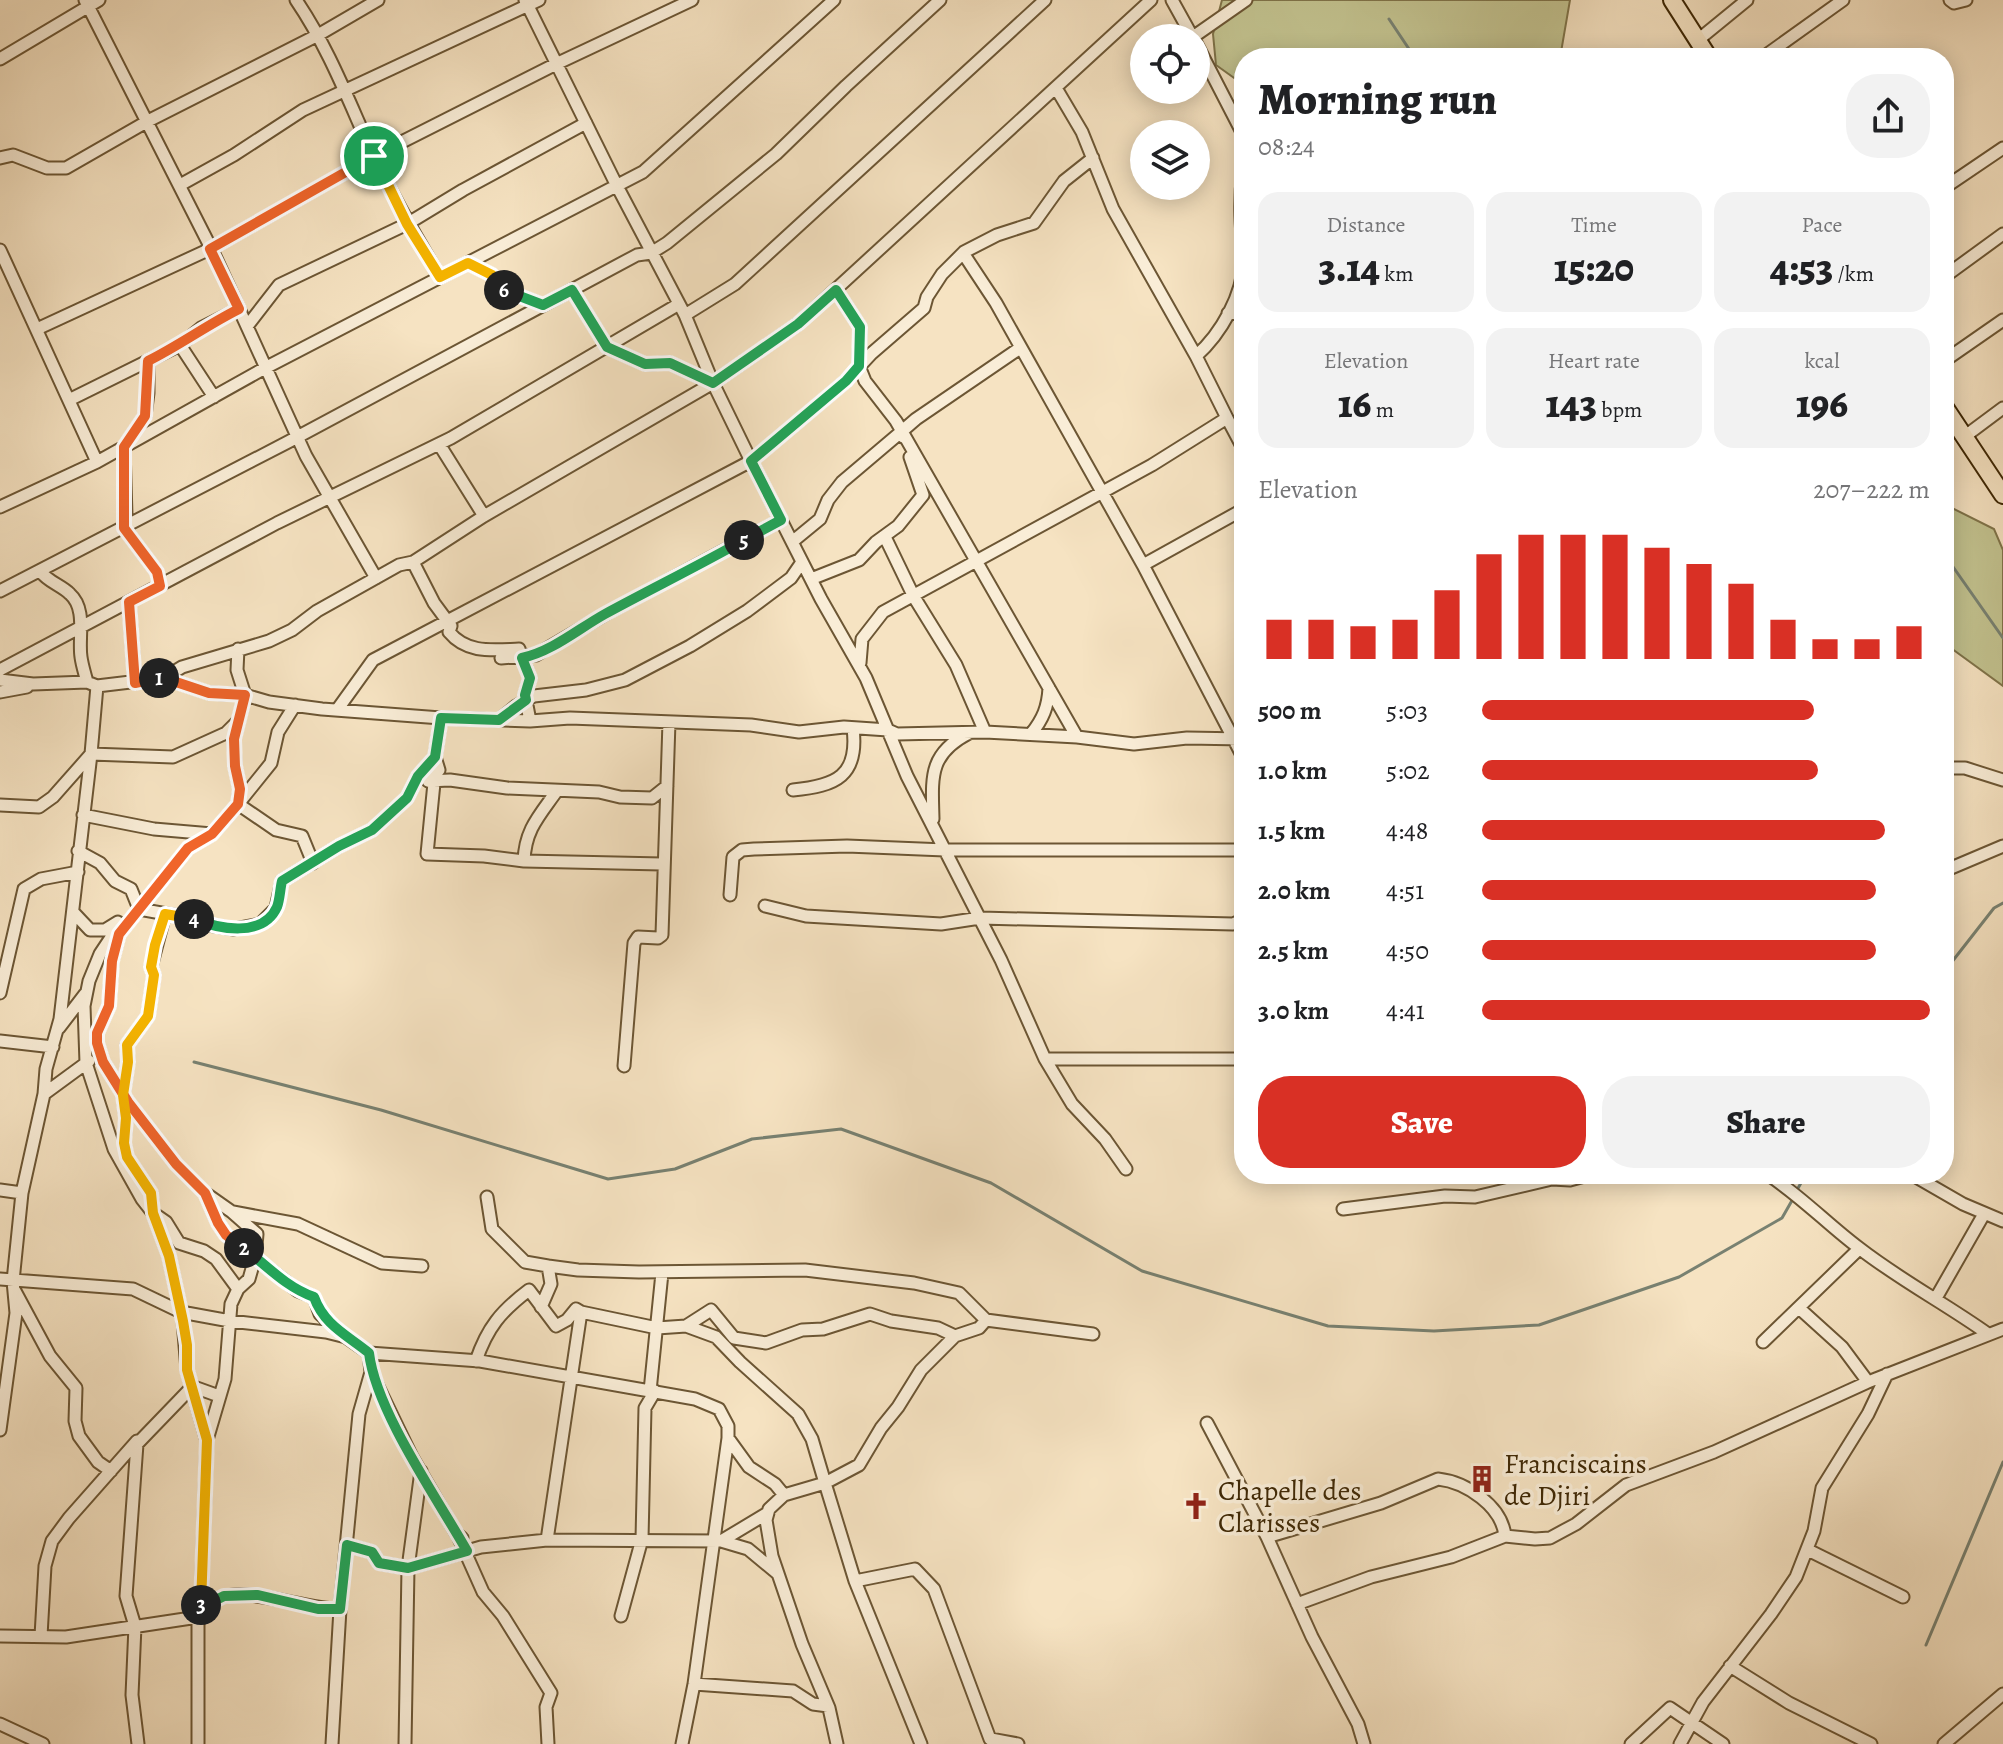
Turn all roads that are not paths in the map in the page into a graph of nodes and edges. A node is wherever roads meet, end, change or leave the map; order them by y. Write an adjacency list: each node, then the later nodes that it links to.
1 (296, 0): 19 (street)
2 (378, 0): 19 (street)
3 (692, 0): 24 (street)
4 (834, 0): 37 (street)
5 (940, 0): 42 (street)
6 (1045, 0): 52 (street)
7 (1151, 0): 26 (street)
8 (1172, 0): 17 (street)
9 (1246, 0): 18 (street)
10 (1672, 0): 20 (highway)
11 (1747, 0): 20 (street)
12 (1843, 0): 22 (street)
13 (1950, 0): 14 (street)
14 (1966, 0)
15 (90, 2): 23 (street); 29 (street)
16 (531, 2): 24 (street); 27 (street)
17 (1186, 24)
18 (1210, 27)
19 (318, 35): 27 (street); 29 (street)
20 (1698, 40): 21 (highway)
21 (1703, 48)
22 (1776, 48)
23 (0, 59)
24 (556, 64): 30 (street); 32 (street)
25 (1210, 70): 28 (street)
26 (1056, 88): 34 (street); 48 (street)
27 (347, 90): 32 (street); 36 (street)
28 (1234, 117)
29 (148, 121): 33 (street); 36 (street)
30 (586, 123): 37 (street); 38 (street)
31 (2003, 148): 35 (street)
32 (374, 156): 38 (street); 40 (street)
33 (0, 158)
34 (1093, 158): 43 (street); 62 (street)
35 (1954, 181)
36 (180, 185): 40 (street)
37 (617, 186): 42 (street); 44 (street)
38 (407, 224): 46 (street); 56 (street)
39 (2003, 234): 45 (street)
40 (210, 249): 51 (street); 57 (street)
41 (0, 250): 57 (street)
42 (651, 253): 47 (street); 52 (street)
43 (963, 253): 60 (street); 64 (street)
44 (468, 263): 46 (street); 50 (street)
45 (1954, 270)
46 (440, 277): 65 (street)
47 (572, 290): 50 (street); 59 (street)
48 (836, 290): 64 (street); 66 (street)
49 (1234, 300): 53 (street)
50 (543, 305): 74 (street)
51 (239, 309): 56 (street); 58 (street)
52 (682, 310): 59 (street); 66 (street)
53 (1228, 313): 54 (street); 62 (street)
54 (1234, 313)
55 (2003, 320): 61 (street)
56 (248, 325): 65 (street)
57 (37, 329): 68 (street)
58 (180, 345): 63 (street); 67 (street)
59 (607, 347): 66 (street); 76 (street)
60 (1020, 348): 73 (street); 80 (street)
61 (1954, 354)
62 (1196, 356): 70 (street)
63 (148, 361): 68 (street); 77 (street)
64 (859, 366): 73 (street); 78 (street)
65 (265, 368): 67 (street); 74 (street)
66 (713, 383): 78 (street); 85 (street)
67 (214, 397): 77 (street)
68 (69, 400): 79 (street)
69 (2003, 408): 75 (street)
70 (1227, 418): 72 (street); 80 (street)
71 (1954, 422): 75 (highway)
72 (1234, 431)
73 (901, 432): 88 (street); 89 (street); 92 (street)
74 (298, 437): 82 (street); 87 (street)
75 (1964, 437): 81 (highway)
76 (439, 444): 82 (street); 85 (street)
77 (124, 447): 79 (street); 87 (street)
78 (751, 461): 86 (street); 101 (street)
79 (97, 462): 83 (street)
80 (1102, 490): 92 (street); 93 (street)
81 (2003, 495)
82 (328, 498): 95 (street); 97 (street)
83 (0, 507)
84 (1234, 515): 93 (street)
85 (484, 516): 90 (street)
86 (781, 520): 89 (street); 107 (street)
87 (124, 528): 94 (street); 97 (street)
88 (885, 537): 96 (street); 99 (street)
89 (792, 542): 91 (street)
90 (413, 562): 95 (street); 101 (street)
91 (802, 562): 96 (street); 118 (street)
92 (978, 562): 99 (street); 115 (street)
93 (1143, 565): 130 (street)
94 (40, 571): 98 (street); 102 (street)
95 (376, 578): 105 (street)
96 (811, 579): 103 (street)
97 (160, 586): 100 (street)
98 (0, 591)
99 (914, 597): 104 (street); 129 (street)
100 (129, 602): 102 (street); 112 (street)
101 (446, 619): 107 (street); 120 (street)
102 (81, 627): 109 (street); 114 (street)
103 (841, 630): 104 (street); 108 (street)
104 (868, 631): 108 (street)
105 (238, 649): 110 (street); 117 (street)
106 (501, 658): 107 (street)
107 (522, 658): 118 (street)
108 (860, 667): 127 (street)
109 (0, 670)
110 (164, 678): 112 (street); 117 (street)
111 (0, 680): 113 (street)
112 (135, 683): 114 (street)
113 (44, 684): 114 (street); 116 (street)
114 (92, 684): 134 (street)
115 (1049, 687): 131 (street); 132 (street)
116 (0, 692)
117 (245, 695): 119 (street); 122 (street)
118 (526, 700): 123 (street); 124 (street)
119 (295, 705): 120 (street); 142 (street)
120 (337, 710): 121 (street)
121 (441, 718): 123 (street); 135 (street)
122 (238, 720): 134 (street); 142 (street)
123 (499, 720): 124 (street)
124 (530, 721): 125 (street)
125 (669, 722): 126 (street); 139 (street)
126 (853, 728): 127 (street); 140 (street)
127 (888, 730): 128 (street); 145 (street)
128 (971, 732): 129 (street); 145 (street)
129 (985, 732): 131 (street)
130 (1234, 732)
131 (1031, 734): 132 (street)
132 (1077, 737): 133 (street)
133 (1234, 739)
134 (91, 754): 143 (street); 144 (street)
135 (435, 757): 138 (street); 152 (street)
136 (1954, 768): 137 (street)
137 (2003, 780)
138 (428, 781): 141 (street); 151 (street)
139 (667, 786): 141 (street); 153 (street)
140 (793, 790)
141 (556, 792): 151 (street)
142 (238, 804): 146 (street); 152 (street)
143 (0, 805)
144 (83, 815): 146 (street); 150 (street)
145 (933, 824): 148 (street)
146 (212, 834): 159 (street)
147 (2003, 846): 154 (street)
148 (945, 850): 149 (street); 156 (street); 161 (street)
149 (1234, 850)
150 (78, 851): 155 (street); 159 (street)
151 (524, 861): 153 (street)
152 (313, 863): 160 (street)
153 (662, 864): 173 (street)
154 (1954, 867)
155 (78, 872): 158 (street); 163 (street)
156 (730, 895)
157 (765, 906): 161 (street)
158 (73, 912): 159 (street); 166 (street)
159 (135, 912): 160 (street); 165 (street); 169 (street)
160 (165, 914): 175 (street)
161 (980, 918): 162 (street); 170 (street)
162 (1234, 924)
163 (1, 977): 164 (street)
164 (0, 993)
165 (87, 993): 166 (street); 172 (street)
166 (57, 1032): 168 (street)
167 (0, 1041): 168 (street)
168 (53, 1047): 174 (street)
169 (99, 1054): 172 (street); 175 (street)
170 (1045, 1059): 171 (street); 176 (street)
171 (1234, 1059)
172 (86, 1063): 174 (street); 186 (street)
173 (624, 1066)
174 (44, 1094): 181 (street)
175 (123, 1095): 182 (street); 186 (street)
176 (1126, 1169)
177 (1524, 1184): 184 (street)
178 (1781, 1184): 189 (street)
179 (1927, 1184): 187 (street)
180 (0, 1190): 181 (street)
181 (22, 1193): 195 (street)
182 (205, 1193): 185 (street); 190 (street)
183 (487, 1197): 192 (street)
184 (1343, 1209)
185 (232, 1212): 190 (street); 191 (street)
186 (153, 1213): 196 (street); 200 (street)
187 (1984, 1214): 188 (street); 197 (street)
188 (2003, 1221)
189 (1859, 1249): 197 (street); 199 (street)
190 (255, 1258): 196 (street); 209 (street)
191 (422, 1266)
192 (548, 1266): 193 (street); 198 (street)
193 (662, 1273): 202 (street); 205 (street)
194 (0, 1279): 195 (street)
195 (14, 1286): 200 (street); 221 (street); 225 (street)
196 (238, 1289): 203 (street)
197 (1936, 1298): 206 (street)
198 (541, 1307): 201 (street); 212 (street)
199 (1800, 1309): 210 (street); 216 (street)
200 (181, 1312): 203 (street); 217 (street)
201 (581, 1312): 205 (street); 215 (street)
202 (986, 1320): 207 (street); 208 (street)
203 (230, 1321): 209 (street); 219 (street)
204 (686, 1326): 205 (street); 208 (street); 227 (street)
205 (657, 1328): 218 (street)
206 (1998, 1329): 214 (street)
207 (1093, 1334)
208 (955, 1336): 227 (street)
209 (346, 1337): 211 (street)
210 (1763, 1342)
211 (369, 1353): 212 (street); 213 (street)
212 (476, 1361): 215 (street)
213 (371, 1372): 226 (street); 236 (street)
214 (1887, 1374): 216 (street); 238 (street)
215 (572, 1376): 218 (street); 234 (street)
216 (1868, 1382): 231 (street)
217 (194, 1387): 219 (street); 223 (street); 224 (street)
218 (653, 1391): 222 (street); 233 (street)
219 (219, 1396): 224 (street)
220 (1207, 1423): 232 (street)
221 (0, 1430)
222 (728, 1438): 228 (street); 235 (street)
223 (138, 1440): 225 (street); 248 (street)
224 (207, 1440): 247 (street)
225 (111, 1471): 250 (street)
226 (421, 1471): 230 (street); 240 (street)
227 (825, 1483): 228 (street); 242 (street)
228 (784, 1495): 229 (street)
229 (766, 1514): 235 (street); 241 (street)
230 (458, 1536): 237 (street); 239 (street)
231 (1505, 1536): 232 (street); 244 (street)
232 (1267, 1537): 244 (street)
233 (642, 1539): 234 (street); 235 (street); 246 (street)
234 (547, 1540): 237 (street)
235 (718, 1541): 241 (street); 252 (street)
236 (347, 1545): 240 (street); 245 (street)
237 (481, 1547): 239 (street)
238 (1808, 1550): 243 (street); 251 (street)
239 (467, 1551): 240 (street); 263 (street)
240 (408, 1568): 262 (street)
241 (778, 1575): 254 (street)
242 (855, 1581): 257 (street); 266 (street)
243 (1903, 1597)
244 (1297, 1604): 268 (street)
245 (340, 1609): 247 (street); 261 (street)
246 (621, 1616)
247 (198, 1617): 248 (street); 260 (street)
248 (135, 1626): 250 (street); 259 (street)
249 (0, 1636): 250 (street)
250 (41, 1636)
251 (1730, 1666): 256 (street); 272 (street)
252 (694, 1684): 254 (street); 264 (street)
253 (2003, 1694): 273 (street)
254 (828, 1706): 265 (street)
255 (0, 1724): 258 (street)
256 (1690, 1724): 269 (street); 270 (street); 271 (street)
257 (994, 1742): 267 (street)
258 (43, 1744)
259 (138, 1744)
260 (198, 1744)
261 (332, 1744)
262 (405, 1744)
263 (548, 1744)
264 (682, 1744)
265 (837, 1744)
266 (921, 1744)
267 (1018, 1744)
268 (1364, 1744)
269 (1631, 1744)
270 (1680, 1744)
271 (1723, 1744)
272 (1871, 1744)
273 (1944, 1744)

